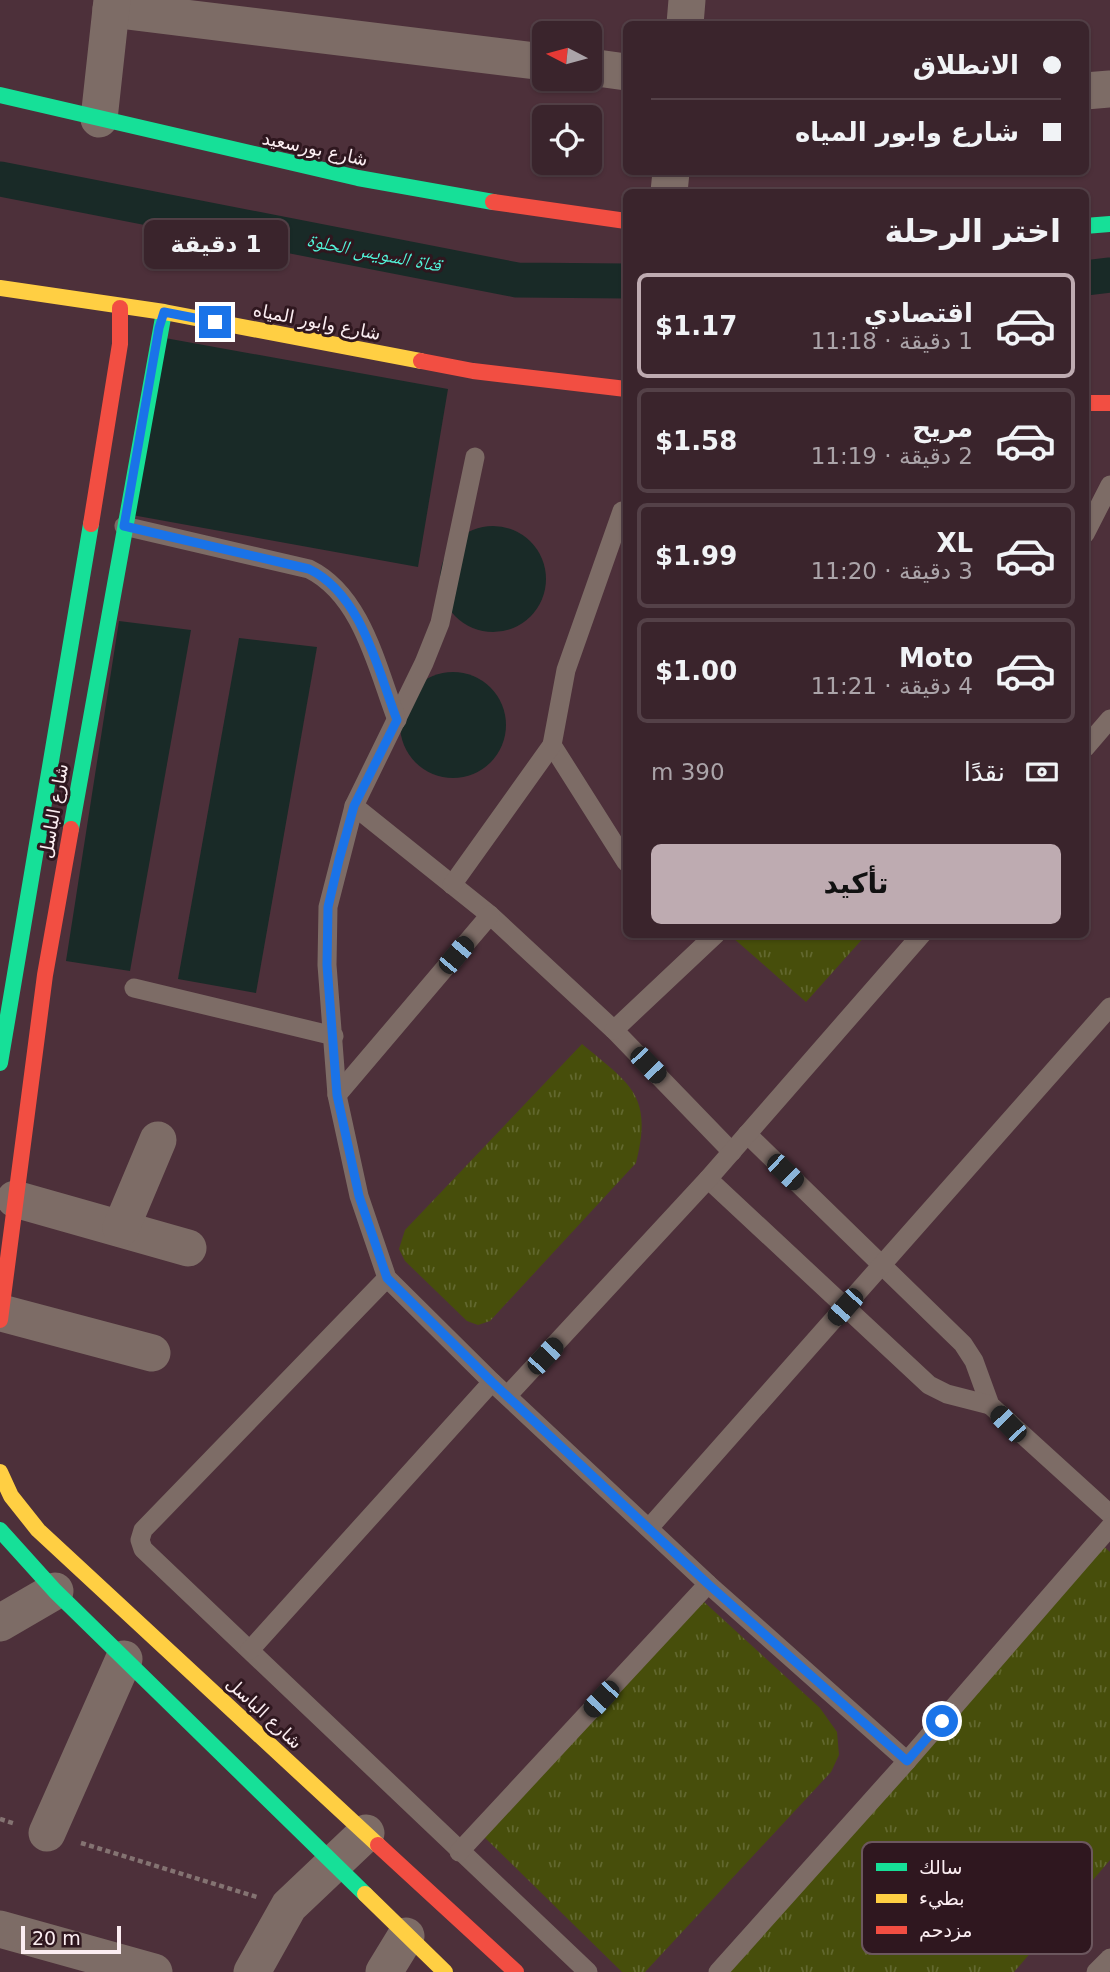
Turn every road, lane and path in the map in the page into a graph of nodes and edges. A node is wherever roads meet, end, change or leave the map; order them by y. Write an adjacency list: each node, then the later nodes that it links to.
1 (687, 0): 3 (street)
2 (111, 4): 4 (street); 10 (street)
3 (685, 21)
4 (532, 60)
5 (602, 69): 6 (street)
6 (623, 72)
7 (1110, 89): 8 (street)
8 (1089, 90)
9 (0, 95): 10 (main road, شارع بورسعيد)
10 (99, 119): 11 (main road, شارع بورسعيد)
11 (623, 221)
12 (1110, 224): 13 (main road)
13 (1089, 226)
14 (0, 288): 15 (main road, شارع وابور المياه)
15 (120, 307): 16 (main road, شارع وابور المياه); 39 (main road, شارع الباسل)
16 (164, 312): 17 (main road, شارع وابور المياه); 23 (main road, شارع الباسل)
17 (623, 389)
18 (1089, 403): 19 (main road)
19 (1110, 403)
20 (475, 457): 26 (lane)
21 (1110, 485): 24 (lane)
22 (622, 511): 28 (lane)
23 (124, 526): 26 (lane); 45 (main road, شارع الباسل)
24 (1089, 526)
25 (1110, 719): 27 (lane)
26 (397, 720): 29 (lane)
27 (1089, 743)
28 (552, 745): 30 (lane); 31 (lane)
29 (354, 806): 31 (lane); 38 (lane)
30 (623, 857)
31 (452, 885): 32 (lane)
32 (490, 915): 37 (lane); 40 (lane)
33 (709, 938): 37 (lane)
34 (919, 938): 41 (lane)
35 (134, 988): 38 (lane)
36 (1110, 1007): 48 (lane)
37 (614, 1030): 43 (lane)
38 (334, 1036): 40 (lane)
39 (0, 1063)
40 (337, 1095): 49 (lane)
41 (747, 1135): 43 (lane); 48 (lane)
42 (158, 1140): 46 (street)
43 (732, 1152): 44 (lane)
44 (708, 1179): 50 (lane); 54 (lane)
45 (15, 1199): 46 (street); 51 (main road, شارع الباسل)
46 (121, 1228): 47 (street)
47 (188, 1248)
48 (882, 1266): 50 (lane); 55 (lane)
49 (387, 1278): 53 (lane); 64 (lane)
50 (845, 1307): 55 (lane); 59 (lane)
51 (1, 1317): 52 (street)
52 (152, 1353)
53 (492, 1382): 54 (lane); 64 (lane)
54 (508, 1395): 59 (lane)
55 (990, 1405): 57 (lane)
56 (0, 1472): 69 (main road, شارع الباسل)
57 (1110, 1514)
58 (1110, 1527): 66 (lane)
59 (649, 1528): 61 (lane)
60 (0, 1530): 62 (main road)
61 (708, 1584): 66 (lane); 70 (lane)
62 (55, 1591): 63 (street); 65 (main road)
63 (0, 1623)
64 (250, 1650): 70 (lane)
65 (124, 1659): 68 (street); 71 (main road)
66 (907, 1761): 82 (lane)
67 (0, 1819): 68 (path)
68 (47, 1833): 72 (path)
69 (366, 1833): 71 (street); 80 (main road, شارع الباسل)
70 (459, 1852): 81 (lane)
71 (332, 1864): 72 (street); 74 (main road)
72 (289, 1906): 77 (street)
73 (0, 1929): 76 (street)
74 (406, 1936): 78 (street); 79 (main road)
75 (1110, 1958): 83 (lane)
76 (154, 1972)
77 (252, 1972)
78 (384, 1972)
79 (445, 1972)
80 (516, 1972)
81 (588, 1972)
82 (718, 1972)
83 (1096, 1972)

